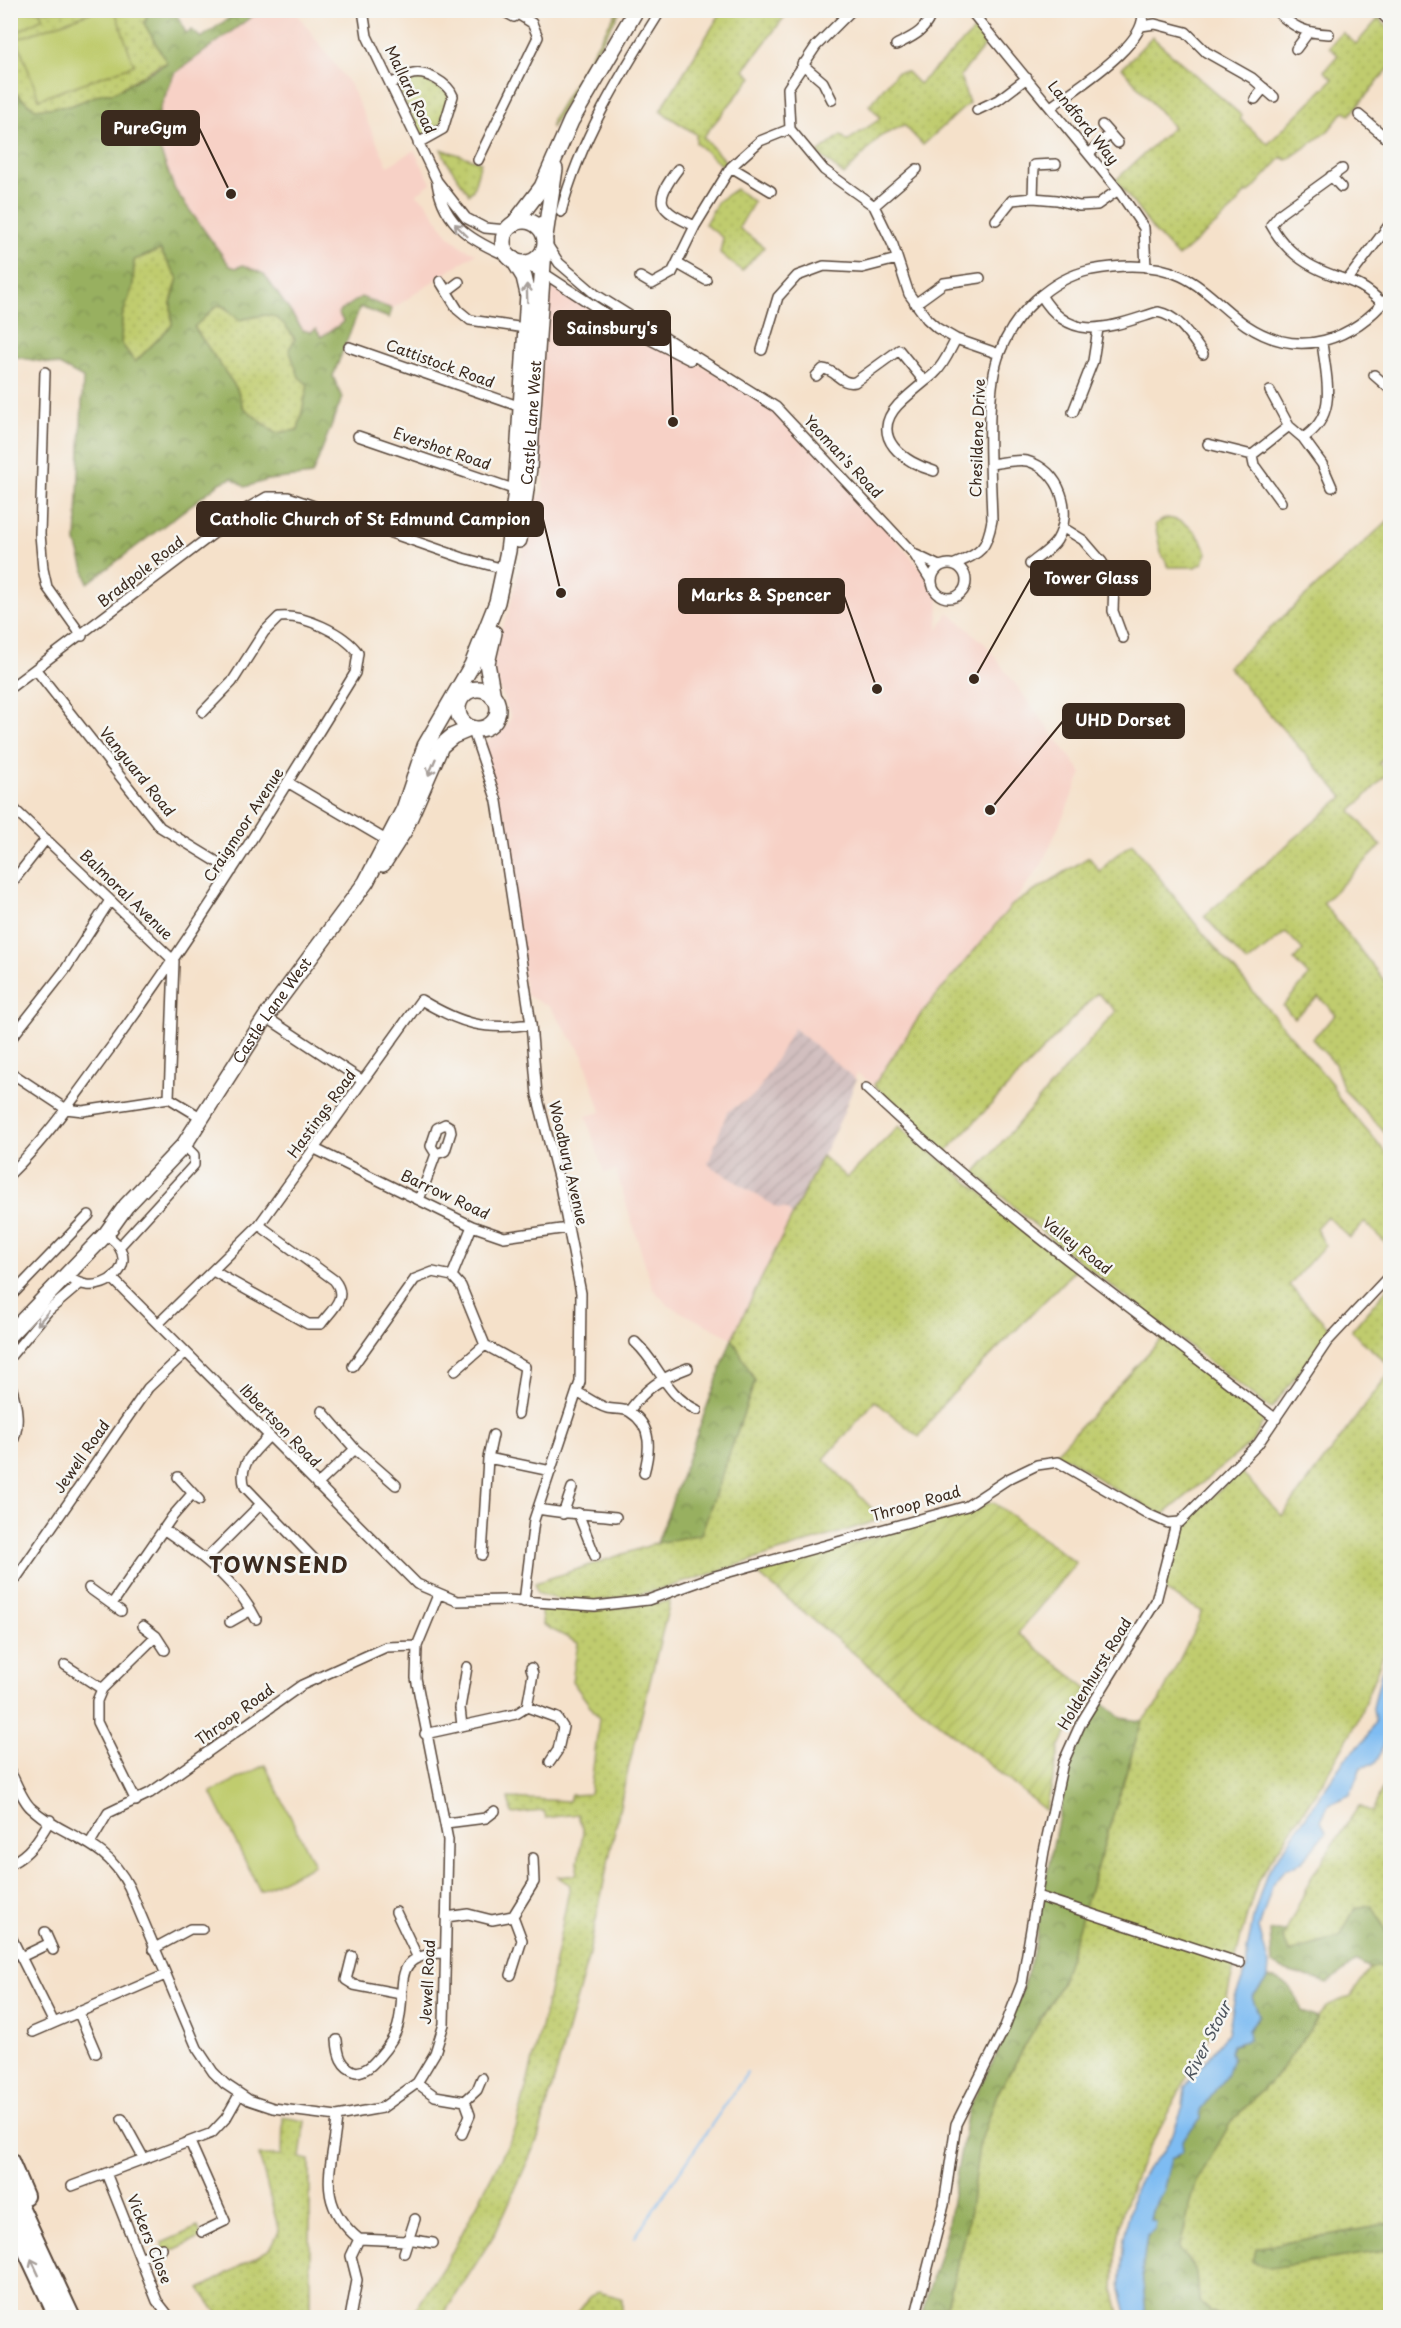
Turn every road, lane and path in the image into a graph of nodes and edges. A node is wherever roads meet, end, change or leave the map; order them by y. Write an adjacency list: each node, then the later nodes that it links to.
1 (363, 10): 22 (street, Mallard Road)
2 (501, 10): 11 (street)
3 (636, 10): 18 (main road, Castle Lane West)
4 (661, 10): 20 (street)
5 (852, 10): 19 (street)
6 (932, 10): 16 (street)
7 (970, 10): 21 (street, Landford Way)
8 (1142, 10): 13 (street)
9 (1275, 10): 14 (street)
10 (1378, 10): 12 (street)
11 (517, 12): 38 (street)
12 (1390, 22)
13 (1142, 26): 23 (street); 27 (street)
14 (1308, 33): 15 (street); 17 (street)
15 (1329, 34)
16 (896, 45)
17 (1296, 49)
18 (606, 59): 20 (street); 36 (main road, Castle Lane West)
19 (802, 64): 26 (street); 31 (street)
20 (625, 72): 51 (street)
21 (1027, 78): 27 (street, Landford Way); 28 (street)
22 (390, 84): 34 (street, Mallard Road); 34 (street)
23 (1264, 88): 24 (street); 25 (street)
24 (1274, 97)
25 (1255, 99)
26 (832, 100)
27 (1051, 107): 37 (street, Landford Way)
28 (977, 110)
29 (1359, 115): 33 (street)
30 (1102, 125): 32 (street)
31 (790, 129): 40 (street); 50 (street)
32 (1110, 134): 35 (street); 37 (street)
33 (1389, 136)
34 (418, 143): 45 (street, Mallard Road)
35 (1118, 144)
36 (557, 154): 55 (main road, Castle Lane West); 56 (main road, Castle Lane West)
37 (1089, 154): 47 (street, Landford Way)
38 (478, 160)
39 (1056, 164): 49 (street)
40 (731, 167): 48 (street); 54 (street)
41 (678, 169): 54 (street)
42 (1342, 169): 44 (street)
43 (917, 170): 50 (street)
44 (1331, 176): 46 (street); 64 (street)
45 (437, 181): 55 (street, Mallard Road); 57 (street, Mallard Road, one-way to 45)
46 (1341, 187)
47 (1118, 190): 49 (street); 60 (street, Landford Way)
48 (771, 191)
49 (1032, 198): 52 (street)
50 (874, 206): 58 (street)
51 (561, 212)
52 (996, 220)
53 (1390, 224): 64 (street)
54 (695, 226): 59 (street)
55 (510, 227): 56 (main road); 57 (main road)
56 (545, 242): 57 (main road); 61 (main road, Castle Lane West); 87 (street, Yeoman's Road)
57 (513, 259): 61 (street, Yeoman's Road); 75 (main road, Castle Lane West, one-way to 57)
58 (897, 259): 73 (street); 80 (street)
59 (678, 264): 62 (street); 65 (street)
60 (1146, 267): 71 (street, Chesildene Drive); 78 (street, Chesildene Drive)
61 (542, 272): 68 (street, Yeoman's Road); 70 (main road, Castle Lane West)
62 (640, 277)
63 (980, 278): 73 (street)
64 (1349, 279): 74 (street)
65 (706, 280)
66 (440, 281): 69 (street)
67 (459, 282): 69 (street)
68 (567, 290): 70 (street); 87 (street, Yeoman's Road)
69 (447, 291): 75 (street)
70 (541, 293): 116 (main road, Castle Lane West)
71 (1041, 295): 76 (street); 81 (street, Chesildene Drive)
72 (1390, 295): 74 (street, Chesildene Drive)
73 (915, 304): 77 (street)
74 (1383, 304): 78 (street, Chesildene Drive)
75 (525, 328): 90 (main road, Castle Lane West)
76 (1098, 328): 82 (street); 91 (street)
77 (956, 339): 81 (street); 86 (street)
78 (1322, 342): 94 (street)
79 (349, 347): 90 (street, Cattistock Road)
80 (762, 350)
81 (999, 354): 97 (street, Chesildene Drive)
82 (1203, 354)
83 (45, 372): 111 (street)
84 (1374, 375): 88 (street)
85 (816, 376): 86 (street)
86 (924, 381): 98 (street)
87 (746, 388): 103 (street, Yeoman's Road)
88 (1390, 390)
89 (1270, 391): 92 (street)
90 (521, 408): 100 (main road, Castle Lane West)
91 (1073, 412)
92 (1289, 426): 94 (street); 96 (street)
93 (358, 436): 100 (street, Evershot Road)
94 (1304, 438): 99 (street)
95 (1208, 444): 96 (street)
96 (1252, 454): 101 (street)
97 (990, 464): 102 (street); 104 (street, Chesildene Drive)
98 (933, 471)
99 (1332, 487)
100 (516, 490): 108 (main road, Castle Lane West)
101 (1281, 502)
102 (1062, 527): 106 (street); 112 (street)
103 (914, 554): 107 (street, Yeoman's Road); 110 (street, Yeoman's Road)
104 (977, 554): 105 (street); 109 (street, Chesildene Drive)
105 (955, 564): 107 (street); 109 (street)
106 (1030, 564)
107 (939, 566): 110 (street)
108 (504, 569): 111 (street, Bradpole Road); 115 (main road, Castle Lane West)
109 (966, 578): 110 (street)
110 (932, 582)
111 (82, 636): 113 (street, Bradpole Road)
112 (1123, 638)
113 (37, 671): 114 (street, Bradpole Road); 124 (street, Vanguard Road)
114 (12, 686)
115 (462, 694): 116 (main road); 118 (main road); 118 (main road, Castle Lane West); 119 (main road)
116 (493, 697): 119 (main road)
117 (203, 712): 120 (street, Craigmoor Avenue)
118 (442, 714): 123 (main road, Castle Lane West)
119 (471, 728): 125 (main road, Castle Lane West, one-way to 125); 130 (street, Woodbury Avenue)
120 (289, 783): 123 (street); 124 (street, Craigmoor Avenue)
121 (10, 805): 122 (street, Balmoral Avenue)
122 (46, 839): 126 (street); 127 (street, Balmoral Avenue)
123 (386, 840): 125 (main road, Castle Lane West)
124 (232, 871): 128 (street, Craigmoor Avenue)
125 (368, 879): 129 (main road, Castle Lane West)
126 (10, 885)
127 (109, 902): 128 (street, Balmoral Avenue); 131 (street)
128 (174, 961): 135 (street, Balmoral Avenue); 136 (street, Craigmoor Avenue)
129 (266, 1017): 133 (street); 137 (main road, Castle Lane West)
130 (531, 1024): 133 (street, Hastings Road); 146 (street, Woodbury Avenue)
131 (10, 1040)
132 (10, 1072): 136 (street)
133 (363, 1081): 139 (street, Hastings Road)
134 (866, 1088): 172 (street, Valley Road)
135 (169, 1098): 136 (street); 137 (street)
136 (66, 1109): 141 (street, Craigmoor Avenue)
137 (202, 1118): 138 (main road, Castle Lane West)
138 (184, 1145): 147 (main road, Castle Lane West); 148 (street)
139 (315, 1149): 142 (street, Barrow Road); 144 (street, Hastings Road)
140 (436, 1154): 142 (street)
141 (10, 1174)
142 (419, 1200): 145 (street, Barrow Road)
143 (89, 1215): 155 (street)
144 (259, 1225): 149 (street, Hastings Road); 149 (street)
145 (472, 1226): 146 (street, Barrow Road); 152 (street)
146 (568, 1228): 167 (street, Woodbury Avenue)
147 (105, 1234): 148 (street); 151 (main road, Castle Lane West)
148 (119, 1247): 153 (street)
149 (213, 1270): 156 (street, Hastings Road)
150 (1390, 1275): 172 (street)
151 (65, 1276): 154 (street); 157 (main road, Castle Lane West)
152 (452, 1276): 159 (street); 162 (street)
153 (113, 1279): 154 (street); 156 (street, Ibbertson Road)
154 (81, 1283): 161 (street, one-way to 161)
155 (10, 1297)
156 (159, 1323): 160 (street, Ibbertson Road)
157 (13, 1329)
158 (635, 1342): 165 (street)
159 (485, 1345): 164 (street); 171 (street)
160 (186, 1352): 174 (street, Ibbertson Road); 195 (street, Jewell Road)
161 (10, 1358)
162 (353, 1366)
163 (688, 1368): 165 (street)
164 (455, 1371)
165 (663, 1377): 168 (street); 170 (street)
166 (10, 1383): 175 (street)
167 (577, 1392): 170 (street); 178 (street, Woodbury Avenue)
168 (697, 1410)
169 (322, 1411): 176 (street)
170 (629, 1411): 179 (street)
171 (518, 1414)
172 (1276, 1419): 189 (street)
173 (492, 1435): 177 (street)
174 (269, 1436): 181 (street, Ibbertson Road); 184 (street)
175 (10, 1448)
176 (355, 1449): 181 (street); 182 (street)
177 (488, 1458): 178 (street); 191 (street)
178 (551, 1471): 185 (street, Woodbury Avenue)
179 (644, 1473)
180 (178, 1477): 190 (street)
181 (317, 1485): 197 (street, Ibbertson Road)
182 (396, 1485)
183 (572, 1488): 187 (street)
184 (261, 1504): 193 (street); 194 (street)
185 (538, 1509): 187 (street); 199 (street, Woodbury Avenue)
186 (578, 1513): 187 (street); 188 (street); 192 (street)
187 (563, 1514)
188 (616, 1517)
189 (1176, 1523): 199 (street, Throop Road); 225 (street, Holdenhurst Road)
190 (163, 1529): 193 (street); 200 (street)
191 (482, 1555)
192 (595, 1556)
193 (206, 1558): 201 (street)
194 (313, 1558)
195 (10, 1587)
196 (89, 1588): 200 (street)
197 (428, 1590): 198 (street, Throop Road)
198 (438, 1595): 199 (street, Throop Road); 207 (street, Jewell Road)
199 (524, 1602)
200 (112, 1604): 202 (street)
201 (251, 1610): 203 (street); 204 (street)
202 (121, 1611)
203 (256, 1619)
204 (230, 1622)
205 (143, 1626): 206 (street)
206 (156, 1636): 208 (street); 212 (street)
207 (417, 1646): 215 (street, Jewell Road); 218 (street, Throop Road)
208 (165, 1650)
209 (65, 1665): 212 (street)
210 (467, 1667): 214 (street)
211 (531, 1668): 213 (street)
212 (102, 1689): 218 (street)
213 (527, 1707): 214 (street); 216 (street)
214 (462, 1726): 215 (street)
215 (425, 1734): 221 (street, Jewell Road)
216 (550, 1762)
217 (10, 1771): 220 (street, Jewell Road)
218 (136, 1801): 222 (street, Throop Road)
219 (495, 1811): 221 (street)
220 (50, 1820): 222 (street, Jewell Road); 224 (street)
221 (446, 1823): 228 (street, Jewell Road)
222 (90, 1843): 232 (street, Jewell Road)
223 (533, 1858): 227 (street)
224 (10, 1864)
225 (1037, 1896): 237 (street); 273 (street, Holdenhurst Road)
226 (396, 1912): 235 (street)
227 (513, 1916): 228 (street); 239 (street)
228 (446, 1917): 233 (street, Jewell Road)
229 (202, 1929): 232 (street)
230 (45, 1932): 236 (street)
231 (10, 1935): 236 (street)
232 (153, 1949): 238 (street, Jewell Road)
233 (444, 1953): 235 (street); 247 (street, Jewell Road)
234 (352, 1956): 240 (street)
235 (417, 1956): 240 (street)
236 (21, 1957): 242 (street)
237 (1240, 1963)
238 (165, 1975): 241 (street); 248 (street, Jewell Road)
239 (511, 1975)
240 (401, 1994): 244 (street)
241 (78, 2011): 242 (street); 245 (street)
242 (54, 2023): 243 (street)
243 (33, 2032)
244 (337, 2040)
245 (96, 2053)
246 (482, 2078): 249 (street)
247 (417, 2084): 249 (street); 250 (street, Jewell Road)
248 (239, 2095): 250 (street, Jewell Road); 253 (street)
249 (465, 2101): 252 (street)
250 (337, 2116): 262 (street)
251 (122, 2119): 254 (street)
252 (462, 2134)
253 (190, 2142): 254 (street); 261 (street)
254 (144, 2158): 256 (street)
255 (10, 2161): 265 (highway)
256 (106, 2173): 258 (street); 268 (street, Vickers Close)
257 (10, 2185): 265 (highway)
258 (72, 2186)
259 (10, 2216): 270 (highway, one-way to 259)
260 (415, 2219): 263 (street)
261 (202, 2232)
262 (359, 2239): 263 (street); 272 (street)
263 (406, 2240): 264 (street); 267 (street)
264 (433, 2243)
265 (39, 2244): 271 (highway)
266 (162, 2248): 268 (street)
267 (404, 2253)
268 (140, 2258): 269 (street, Vickers Close)
269 (168, 2315)
270 (58, 2318)
271 (72, 2318)
272 (350, 2318)
273 (915, 2318)

